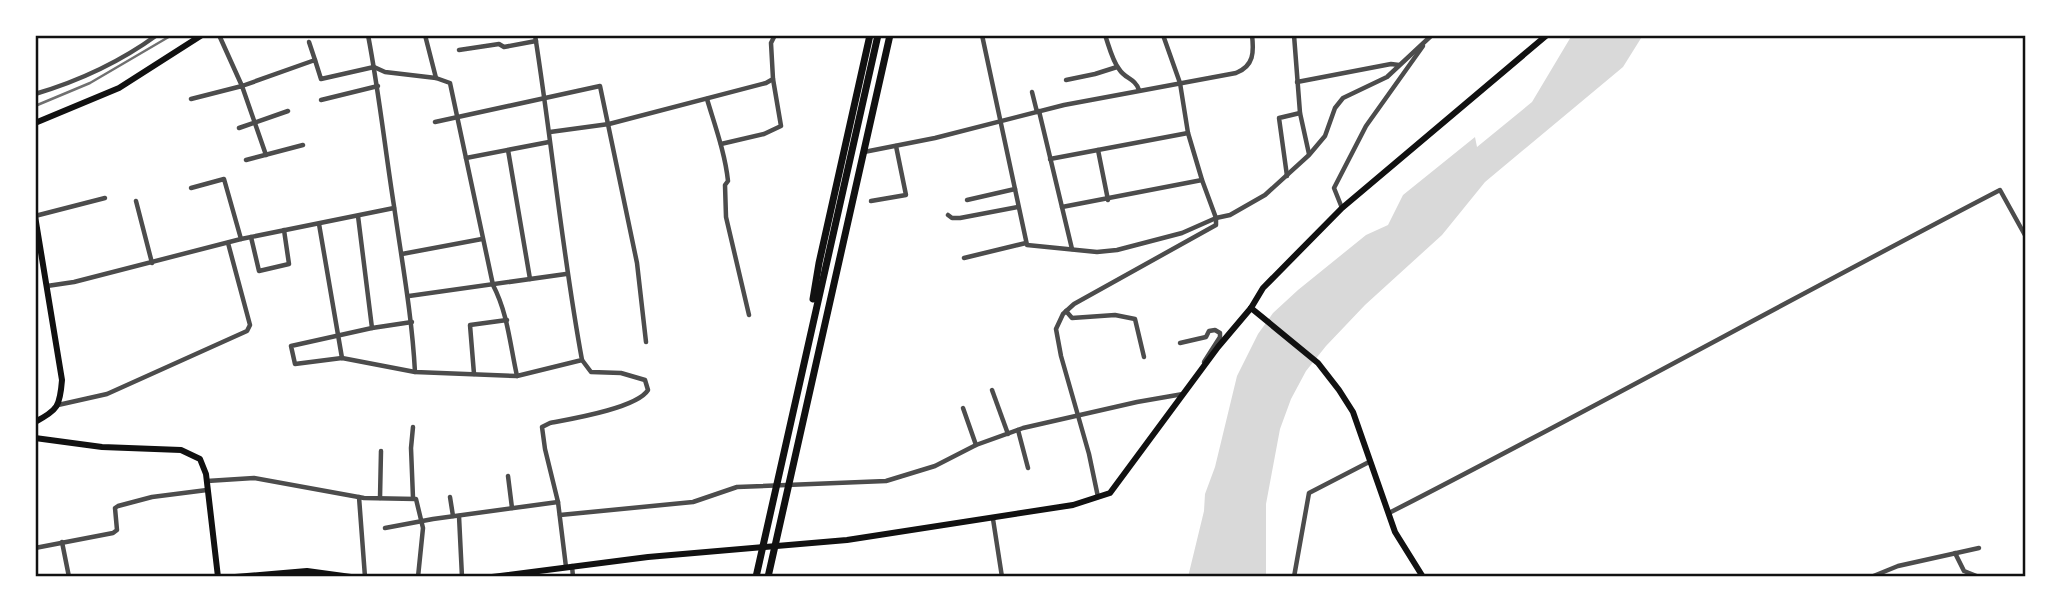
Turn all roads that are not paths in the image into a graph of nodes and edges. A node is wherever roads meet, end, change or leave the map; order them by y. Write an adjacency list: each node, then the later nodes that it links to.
1 (157, 35): 33 (street)
2 (202, 35): 44 (main road)
3 (219, 35): 29 (street)
4 (368, 35): 22 (street)
5 (425, 35): 24 (street)
6 (775, 35): 25 (street)
7 (870, 35): 103 (highway)
8 (878, 35): 103 (highway)
9 (890, 35): 56 (highway)
10 (982, 35): 43 (street)
11 (1105, 35): 23 (street)
12 (1163, 35): 28 (street)
13 (1252, 35): 28 (street)
14 (1295, 35): 27 (street)
15 (1547, 35): 74 (main road)
16 (1430, 37): 21 (street); 74 (street)
17 (535, 38): 19 (street); 34 (street)
18 (309, 41): 20 (street)
19 (459, 50)
20 (315, 60): 22 (street); 29 (street)
21 (1399, 65): 27 (street); 58 (street)
22 (374, 67): 24 (street); 30 (street)
23 (1117, 67): 26 (street); 31 (street)
24 (436, 78): 41 (street)
25 (773, 79): 36 (street); 51 (street)
26 (1066, 80)
27 (1297, 82): 40 (street)
28 (1180, 83): 31 (street); 49 (street)
29 (242, 86): 35 (street); 45 (street)
30 (378, 86): 37 (street); 73 (street)
31 (1139, 90): 39 (street)
32 (1032, 92): 39 (street)
33 (35, 94)
34 (545, 97): 41 (street); 46 (street); 48 (street)
35 (191, 99)
36 (707, 99): 46 (street); 51 (street)
37 (321, 100)
38 (288, 111): 45 (street)
39 (1038, 111): 43 (street); 60 (street)
40 (1300, 113): 58 (street); 62 (street)
41 (458, 118): 42 (street); 59 (street)
42 (435, 122)
43 (1001, 122): 53 (street); 65 (street)
44 (35, 123)
45 (255, 123): 47 (street); 57 (street)
46 (609, 124): 48 (street); 104 (street)
47 (239, 128)
48 (550, 132): 50 (street)
49 (1188, 133): 55 (street); 63 (street)
50 (549, 142): 54 (street); 91 (street)
51 (721, 144): 98 (street)
52 (303, 145): 57 (street)
53 (896, 146): 56 (street); 70 (street)
54 (508, 150): 59 (street); 92 (street)
55 (1098, 150): 60 (street); 68 (street)
56 (864, 152): 160 (highway)
57 (266, 155): 61 (street)
58 (1310, 155): 62 (street)
59 (466, 158): 84 (street)
60 (1050, 159): 72 (street)
61 (247, 160)
62 (1287, 177): 78 (street)
63 (1202, 180): 68 (street); 78 (street)
64 (191, 188): 83 (street)
65 (1014, 188): 67 (street); 71 (street)
66 (105, 198): 76 (street)
67 (967, 200)
68 (1108, 200): 72 (street)
69 (136, 201): 90 (street)
70 (871, 201)
71 (1018, 207): 75 (street); 86 (street)
72 (1062, 207): 87 (street)
73 (394, 208): 77 (street); 88 (street)
74 (1342, 208): 96 (main road)
75 (947, 215)
76 (35, 216): 94 (main road)
77 (358, 216): 79 (street); 101 (street)
78 (1216, 218): 87 (street); 97 (street)
79 (320, 223): 80 (street); 102 (street)
80 (284, 230): 82 (street); 82 (street)
81 (2026, 236): 137 (street)
82 (251, 237): 83 (street)
83 (241, 239): 85 (street)
84 (482, 239): 88 (street); 93 (street)
85 (228, 243): 90 (street); 114 (street)
86 (1026, 243): 87 (street); 89 (street)
87 (1072, 249)
88 (401, 254): 95 (street)
89 (964, 258)
90 (152, 263): 94 (street)
91 (566, 274): 92 (street); 108 (street)
92 (530, 279): 93 (street)
93 (493, 285): 95 (street); 99 (street)
94 (46, 286): 114 (main road)
95 (409, 296): 100 (street)
96 (1251, 308): 113 (main road); 125 (main road)
97 (1066, 311): 106 (street); 117 (street)
98 (748, 316)
99 (507, 320): 110 (street); 111 (street)
100 (412, 322): 101 (street); 109 (street)
101 (372, 328): 102 (street)
102 (338, 334): 107 (street); 107 (street)
103 (807, 341): 159 (highway)
104 (646, 342)
105 (1180, 343): 113 (street)
106 (1144, 357)
107 (342, 358): 109 (street)
108 (582, 360): 111 (street); 135 (street)
109 (415, 372): 110 (street)
110 (474, 374): 111 (street)
111 (517, 376)
112 (992, 390): 121 (street)
113 (1182, 394): 116 (street); 117 (street); 134 (main road)
114 (58, 405): 118 (main road)
115 (963, 408): 123 (street)
116 (1170, 408)
117 (1079, 415): 120 (street); 134 (street)
118 (35, 422)
119 (413, 427): 133 (street)
120 (1018, 430): 121 (street); 126 (street)
121 (1008, 434): 123 (street)
122 (35, 438): 128 (main road)
123 (976, 445): 138 (street)
124 (381, 451): 132 (street)
125 (1369, 462): 137 (main road); 162 (street)
126 (1028, 468)
127 (508, 476): 136 (street)
128 (206, 481): 129 (main road); 130 (street)
129 (206, 490): 144 (street); 151 (main road)
130 (359, 497): 132 (street); 154 (street)
131 (450, 497): 139 (street)
132 (380, 498): 133 (street)
133 (413, 498): 142 (street)
134 (1098, 498): 141 (main road)
135 (558, 502): 136 (street); 138 (street)
136 (512, 509): 140 (street)
137 (1389, 513): 163 (main road)
138 (560, 515): 148 (street)
139 (453, 516): 140 (street); 142 (street)
140 (460, 516): 156 (street)
141 (993, 519): 148 (main road); 161 (street)
142 (421, 522): 143 (street); 155 (street)
143 (385, 528)
144 (62, 542): 145 (street); 150 (street)
145 (35, 548)
146 (1979, 548): 147 (street)
147 (1955, 553): 164 (street); 165 (street)
148 (569, 566): 149 (main road); 158 (street)
149 (514, 575): 157 (main road)
150 (69, 577)
151 (218, 577)
152 (235, 577): 153 (main road)
153 (351, 577)
154 (365, 577)
155 (418, 577)
156 (462, 577)
157 (492, 577)
158 (573, 577)
159 (756, 577)
160 (768, 577)
161 (1002, 577)
162 (1294, 577)
163 (1423, 577)
164 (1871, 577)
165 (1979, 577)

